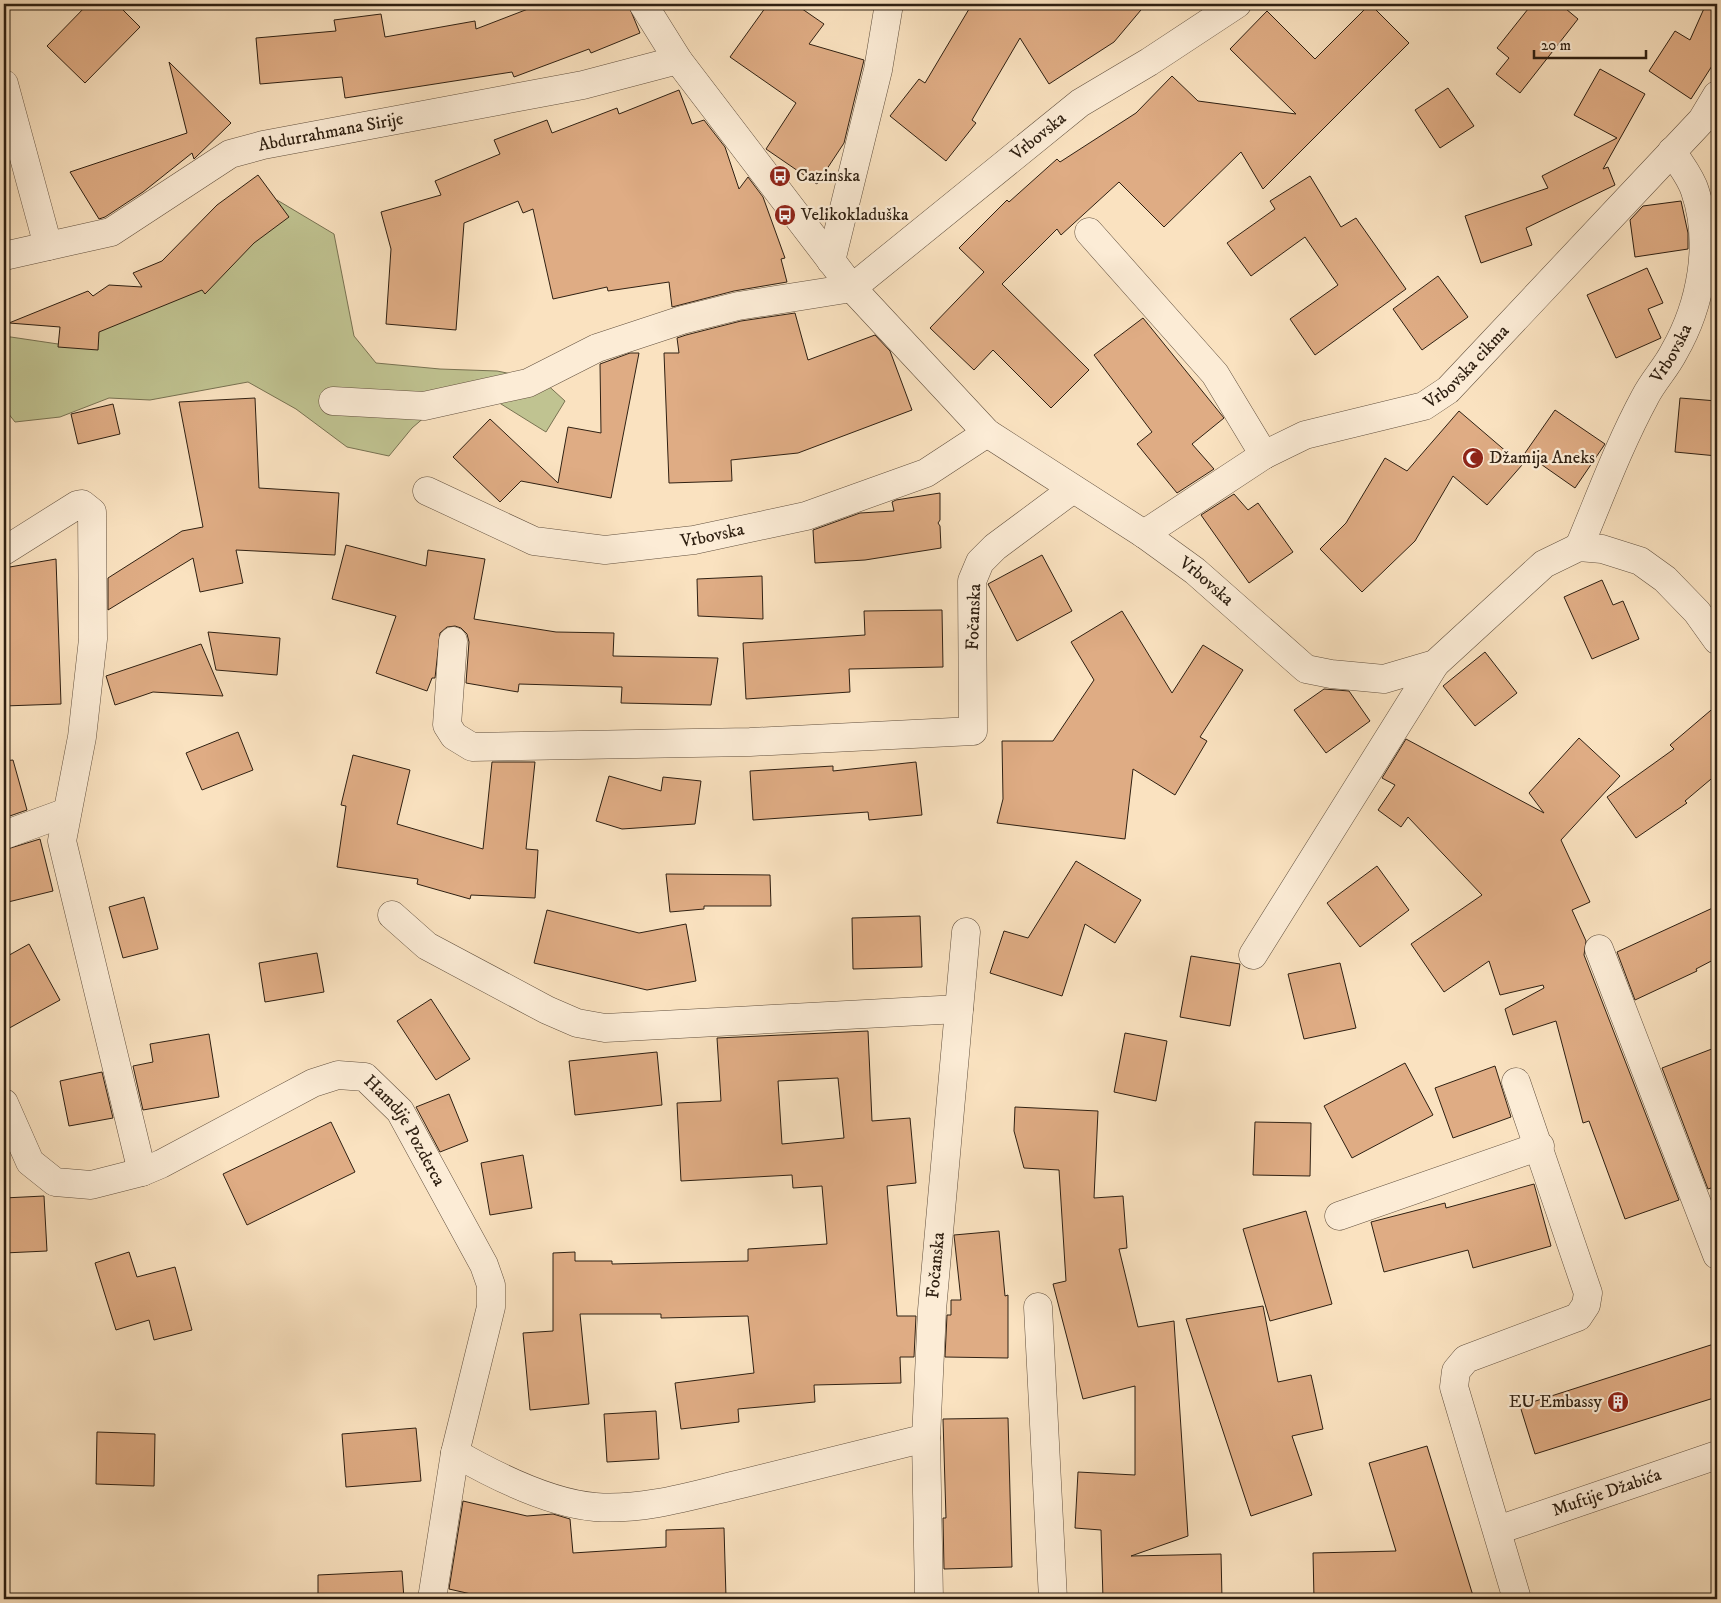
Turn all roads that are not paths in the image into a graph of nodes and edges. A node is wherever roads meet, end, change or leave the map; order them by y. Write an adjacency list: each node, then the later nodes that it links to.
1 (643, 4): 4 (street, Vrbovska)
2 (889, 4): 11 (street)
3 (1237, 4): 12 (street, Vrbovska)
4 (678, 60): 9 (street, Abdurrahmana Sirije); 11 (street, Vrbovska)
5 (4, 84): 9 (street)
6 (1717, 95): 7 (street, Vrbovska cikma)
7 (1672, 151): 15 (street, Vrbovska cikma); 19 (street, Vrbovska)
8 (1090, 232): 15 (street)
9 (48, 246): 10 (street, Abdurrahmana Sirije)
10 (4, 256)
11 (830, 260): 12 (street, Vrbovska)
12 (852, 288): 13 (street); 14 (street, Vrbovska)
13 (333, 401)
14 (987, 433): 16 (street, Vrbovska); 17 (street, Vrbovska)
15 (1264, 455): 18 (street, Vrbovska cikma)
16 (1073, 489): 18 (street, Vrbovska); 22 (street, Fočanska)
17 (427, 491)
18 (1144, 534): 23 (street, Vrbovska)
19 (1579, 547): 21 (street); 23 (street, Vrbovska)
20 (4, 551): 24 (street)
21 (1717, 640)
22 (453, 641)
23 (1434, 664): 29 (street, Vrbovska)
24 (67, 812): 25 (street); 34 (street)
25 (4, 835)
26 (392, 915): 30 (street)
27 (966, 932): 30 (street, Fočanska)
28 (1599, 949): 36 (street)
29 (1253, 956)
30 (959, 1009): 38 (street, Fočanska)
31 (1516, 1082): 33 (street)
32 (4, 1103): 34 (street, Hamdije Pozderca)
33 (1540, 1146): 35 (street); 41 (street)
34 (142, 1172): 39 (street, Hamdije Pozderca)
35 (1339, 1216)
36 (1717, 1255)
37 (1038, 1307): 44 (street)
38 (926, 1438): 39 (street); 43 (street, Fočanska)
39 (455, 1453): 42 (street, Hamdije Pozderca)
40 (1717, 1455): 41 (street, Muftije Džabića)
41 (1498, 1530): 45 (street)
42 (432, 1599)
43 (929, 1599)
44 (1053, 1599)
45 (1517, 1599)

